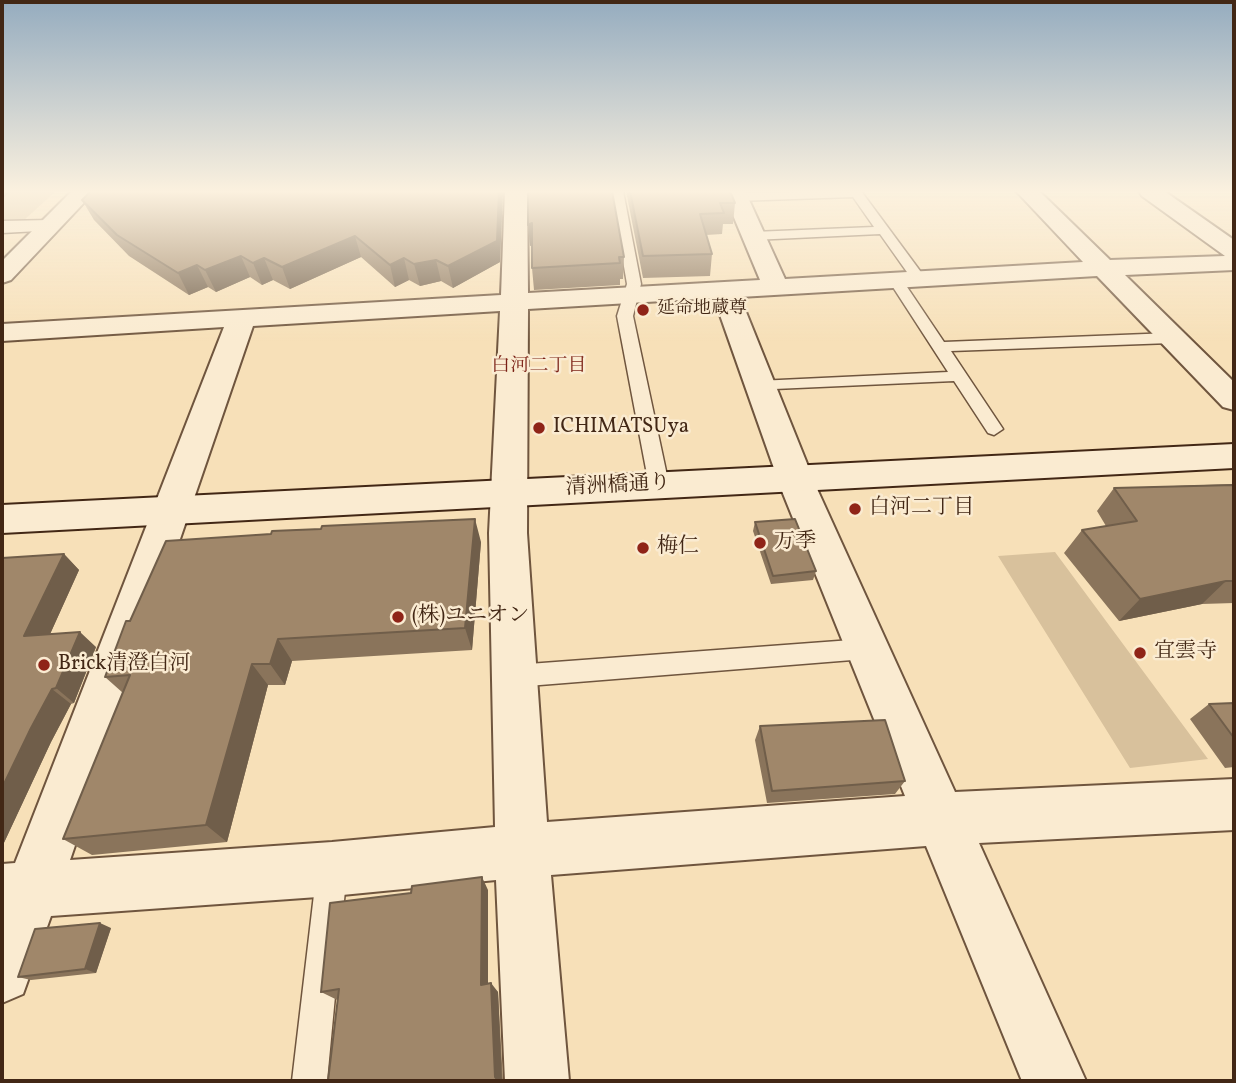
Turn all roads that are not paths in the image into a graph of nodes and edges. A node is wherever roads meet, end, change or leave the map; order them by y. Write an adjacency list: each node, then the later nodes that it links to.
1 (35, 242): 9 (street)
2 (515, 242): 14 (street)
3 (626, 242): 13 (lane)
4 (755, 242): 11 (street)
5 (889, 242): 10 (lane)
6 (1076, 242): 8 (street)
7 (1234, 263): 8 (street)
8 (1102, 268): 10 (street); 17 (street)
9 (2, 275)
10 (907, 280): 11 (street); 18 (lane)
11 (776, 288): 12 (street)
12 (725, 291): 13 (street); 20 (street)
13 (628, 296): 14 (street); 25 (lane)
14 (513, 303): 15 (street); 26 (street)
15 (242, 318): 16 (street); 27 (street)
16 (2, 332)
17 (1171, 338): 18 (lane); 21 (street)
18 (940, 347): 19 (lane)
19 (959, 376): 20 (lane); 22 (lane)
20 (758, 386): 24 (street)
21 (1234, 400)
22 (994, 429)
23 (1234, 456): 24 (street, 清洲橋通り)
24 (794, 478): 25 (street, 清洲橋通り); 29 (street)
25 (659, 485): 26 (street, 清洲橋通り)
26 (509, 493): 27 (street, 清洲橋通り); 30 (street)
27 (172, 510): 28 (street, 清洲橋通り); 35 (street)
28 (2, 519)
29 (865, 649): 30 (lane); 32 (street)
30 (515, 676): 33 (street)
31 (1234, 804): 32 (street)
32 (941, 819): 33 (street); 39 (street)
33 (522, 851): 34 (street); 38 (street)
34 (332, 869): 35 (street); 37 (lane)
35 (17, 891): 36 (street)
36 (2, 973)
37 (309, 1081)
38 (537, 1081)
39 (1054, 1081)

